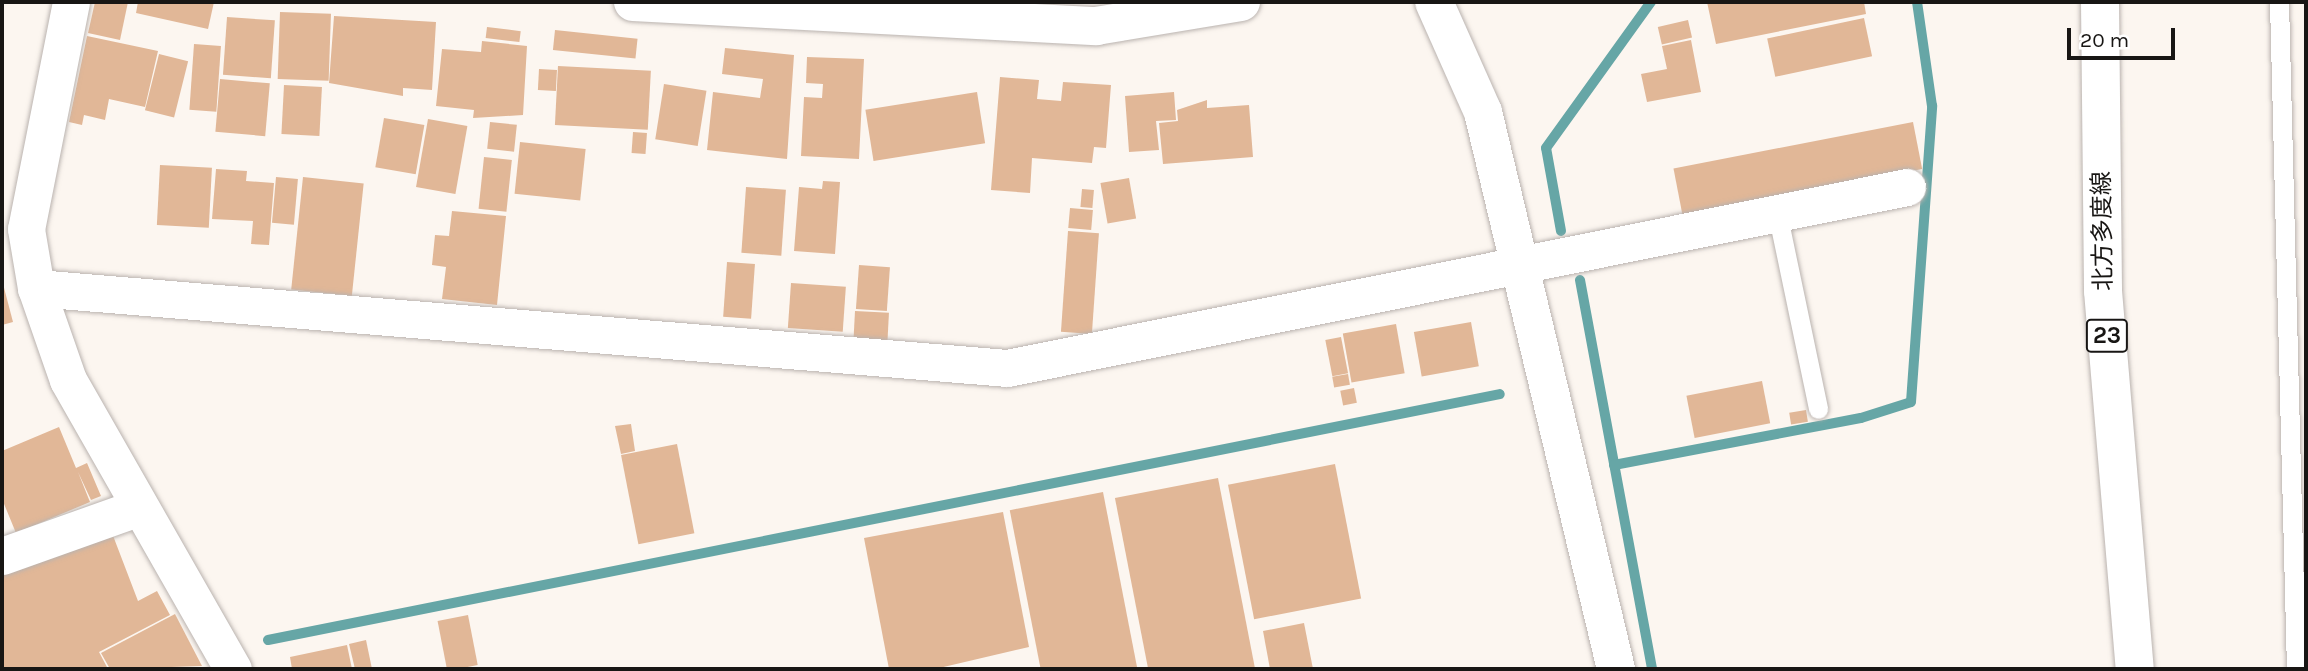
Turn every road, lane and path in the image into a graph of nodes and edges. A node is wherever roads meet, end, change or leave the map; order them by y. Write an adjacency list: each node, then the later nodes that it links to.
1 (71, 2): 10 (street)
2 (633, 2): 7 (street)
3 (1241, 2): 7 (street)
4 (1434, 2): 11 (street)
5 (2100, 2): 18 (street, 北方多度線 / 23)
6 (2279, 2): 19 (lane)
7 (674, 3)
8 (1907, 187): 9 (street)
9 (1777, 212): 11 (street); 13 (lane)
10 (14, 232): 12 (street)
11 (1516, 262): 12 (street); 17 (street)
12 (36, 288): 14 (street)
13 (1818, 409)
14 (136, 508): 15 (street); 16 (street)
15 (2, 556)
16 (233, 669)
17 (1616, 669)
18 (2135, 669)
19 (2296, 669)

